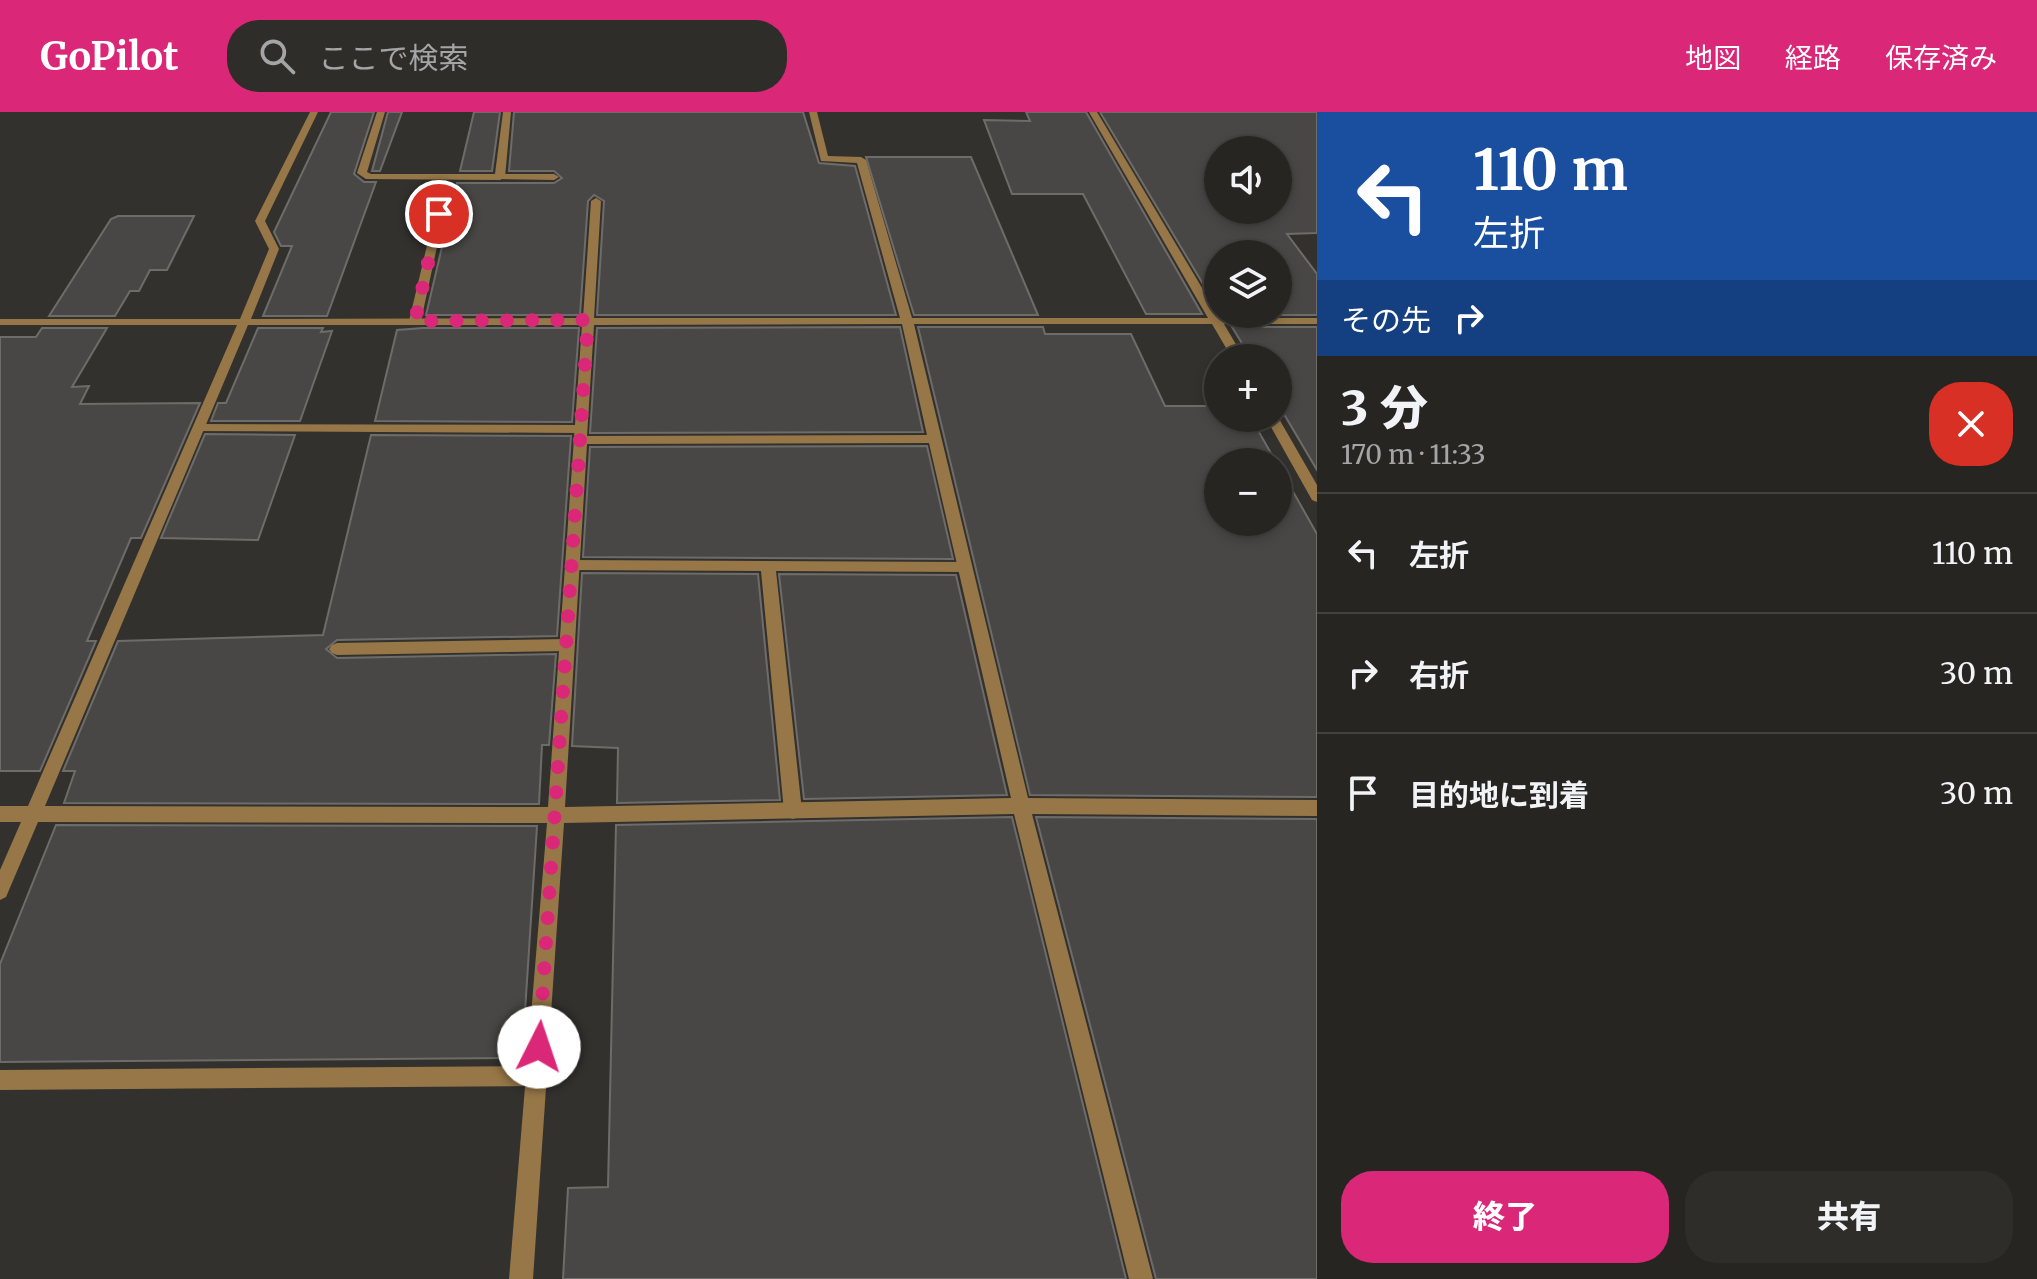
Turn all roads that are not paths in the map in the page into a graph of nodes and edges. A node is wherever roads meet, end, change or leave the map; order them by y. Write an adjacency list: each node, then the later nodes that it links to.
1 (314, 112): 18 (street)
2 (381, 112): 6 (street)
3 (507, 112): 6 (street)
4 (813, 112): 13 (street)
5 (1093, 112): 10 (street)
6 (500, 177): 7 (street)
7 (554, 177)
8 (596, 201): 11 (street)
9 (439, 214): 12 (street)
10 (1204, 299)
11 (588, 320): 12 (street); 13 (street); 21 (street)
12 (415, 321): 18 (street)
13 (907, 321): 14 (street); 22 (street)
14 (1204, 321)
15 (1292, 321): 16 (street)
16 (1317, 321)
17 (0, 322): 18 (street)
18 (244, 322): 19 (street)
19 (199, 428): 21 (street); 33 (street)
20 (1280, 432): 23 (street)
21 (581, 434): 22 (street); 24 (street)
22 (934, 439): 26 (street)
23 (1317, 497)
24 (573, 565): 25 (street); 27 (street)
25 (768, 566): 26 (street); 31 (street)
26 (965, 567): 29 (street)
27 (567, 645): 28 (street); 34 (street)
28 (337, 649)
29 (1021, 806): 30 (street); 31 (street); 39 (street)
30 (1317, 808)
31 (793, 811): 34 (street)
32 (0, 814): 33 (street)
33 (33, 814): 34 (street); 35 (street)
34 (556, 815): 36 (street)
35 (0, 891)
36 (536, 1076): 37 (street); 38 (street)
37 (0, 1080)
38 (521, 1279)
39 (1141, 1279)

